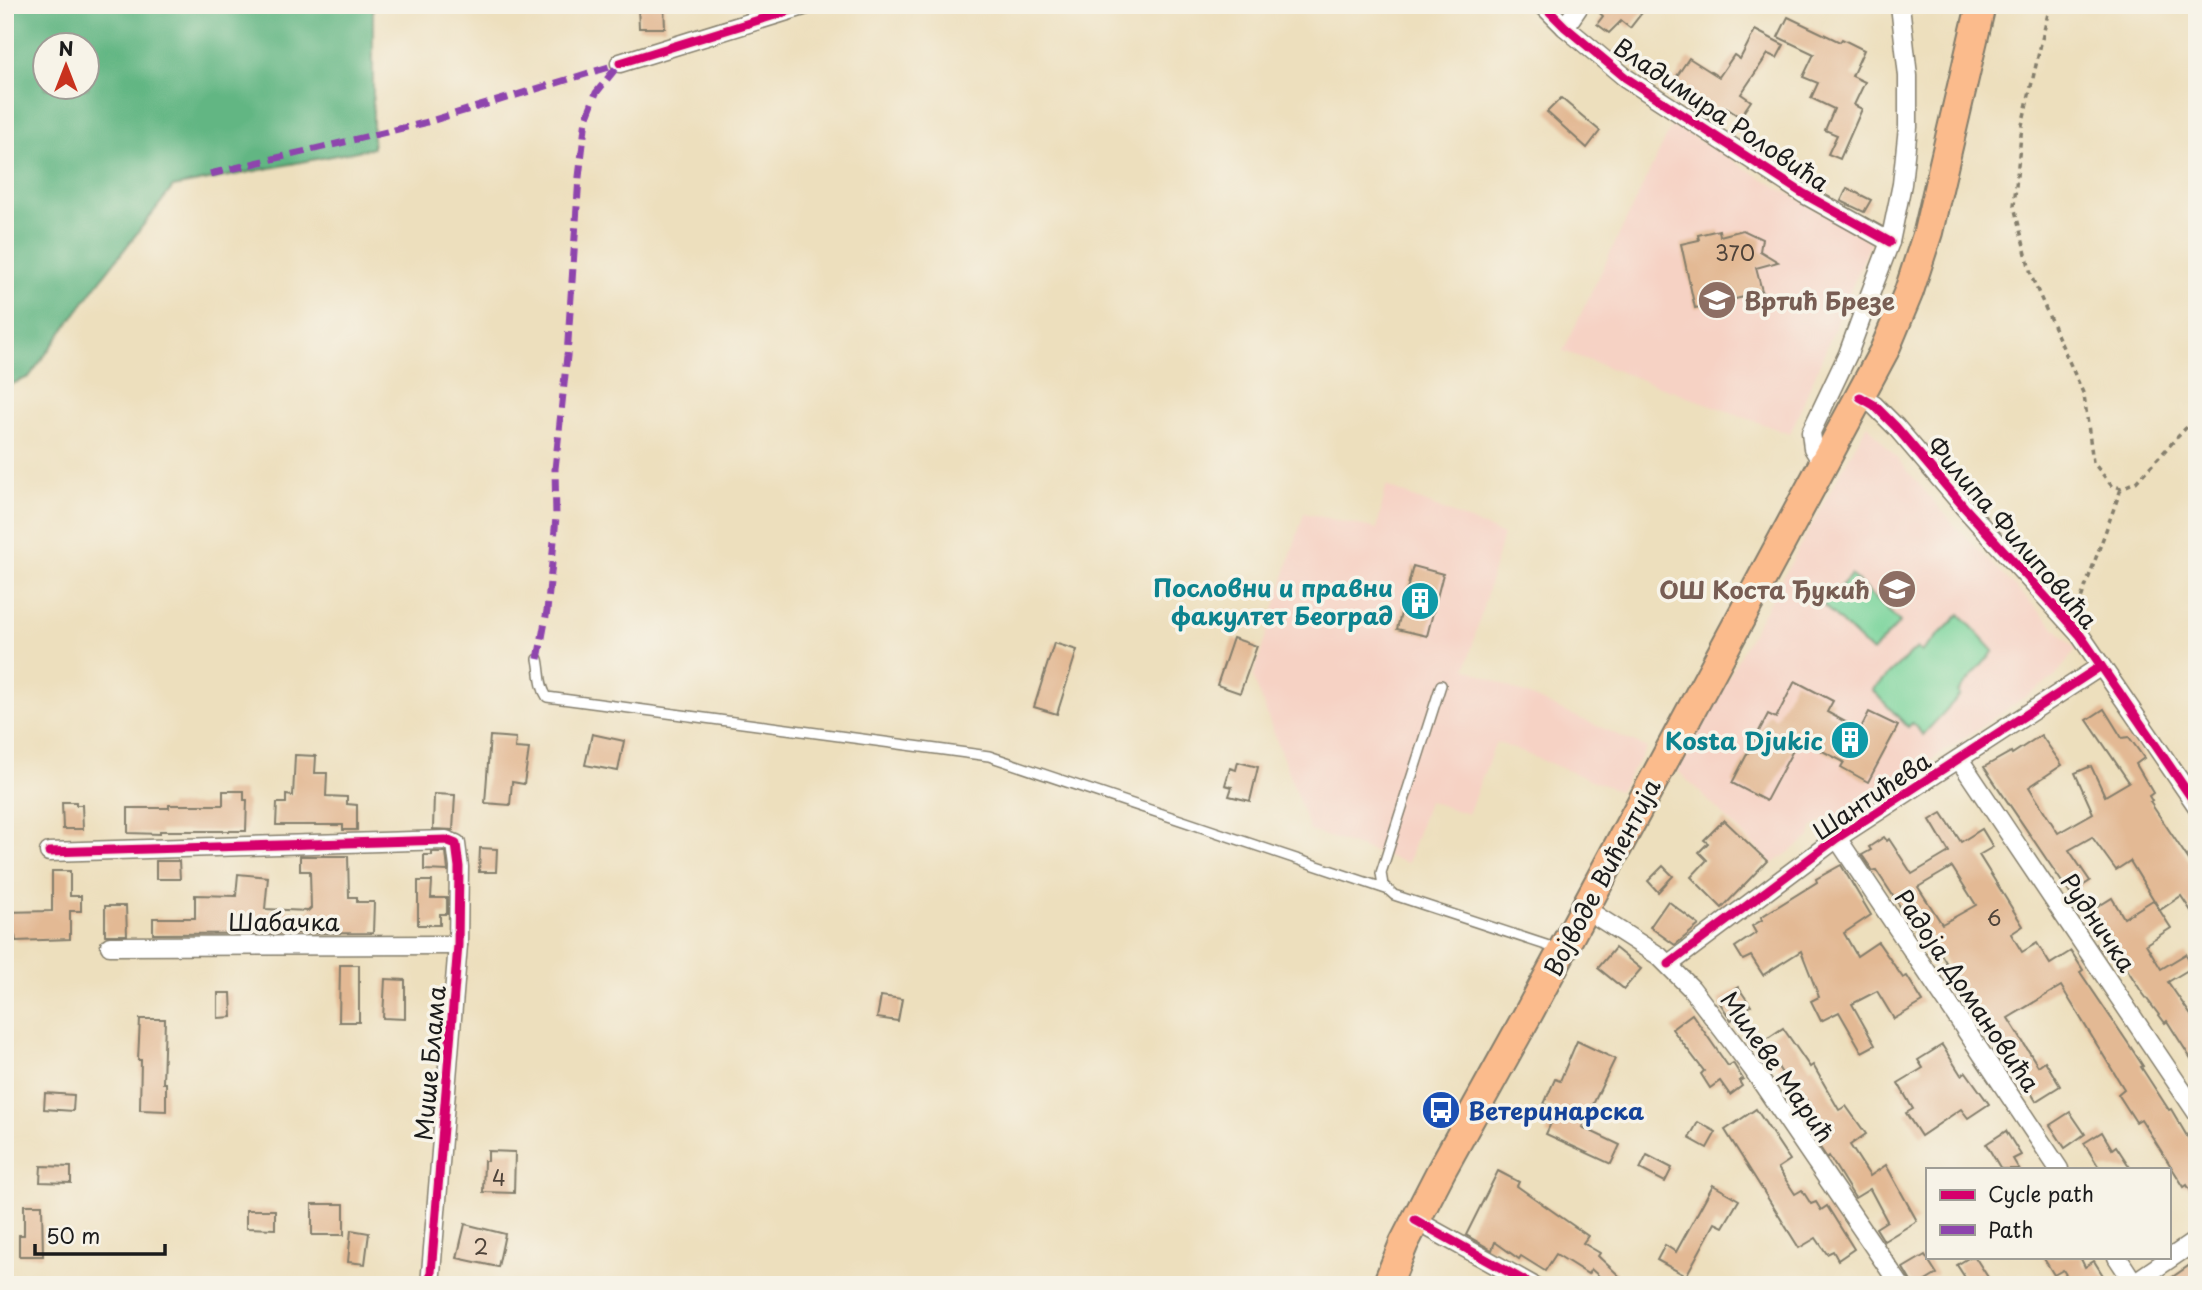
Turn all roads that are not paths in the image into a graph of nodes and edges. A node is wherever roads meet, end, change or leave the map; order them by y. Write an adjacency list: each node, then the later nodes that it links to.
1 (807, 5): 7 (street)
2 (1543, 5): 6 (street, Владимира Роловића)
3 (1580, 5): 6 (street)
4 (1900, 5): 8 (street)
5 (1981, 5): 9 (main road, Војводе Вићентија)
6 (1565, 27): 8 (street, Владимира Роловића)
7 (620, 63)
8 (1889, 242): 10 (street)
9 (1860, 397): 10 (main road, Војводе Вићентија); 12 (street, Филипа Филиповића)
10 (1823, 464): 19 (main road, Војводе Вићентија)
11 (537, 659): 18 (lane)
12 (2101, 666): 14 (street, Шантићева); 15 (street, Филипа Филиповића)
13 (1441, 685): 18 (lane)
14 (1959, 759): 16 (street, Шантићева); 24 (street, Рудничка)
15 (2197, 806)
16 (1837, 838): 23 (street, Шантићева); 25 (street, Радоја Домановића)
17 (49, 852): 20 (street, Мише Блама)
18 (1386, 889): 22 (lane)
19 (1584, 908): 22 (main road, Војводе Вићентија); 23 (street, Милеве Марић)
20 (458, 945): 21 (street, Шабачка); 30 (street, Мише Блама)
21 (110, 946)
22 (1561, 950): 26 (main road, Војводе Вићентија)
23 (1669, 964): 33 (street, Милеве Марић)
24 (2197, 1113)
25 (2058, 1168)
26 (1416, 1220): 31 (main road, Војводе Вићентија); 32 (street)
27 (2197, 1240): 29 (street)
28 (2118, 1258): 29 (street)
29 (2133, 1284)
30 (430, 1285)
31 (1387, 1285)
32 (1532, 1285)
33 (1900, 1285)

